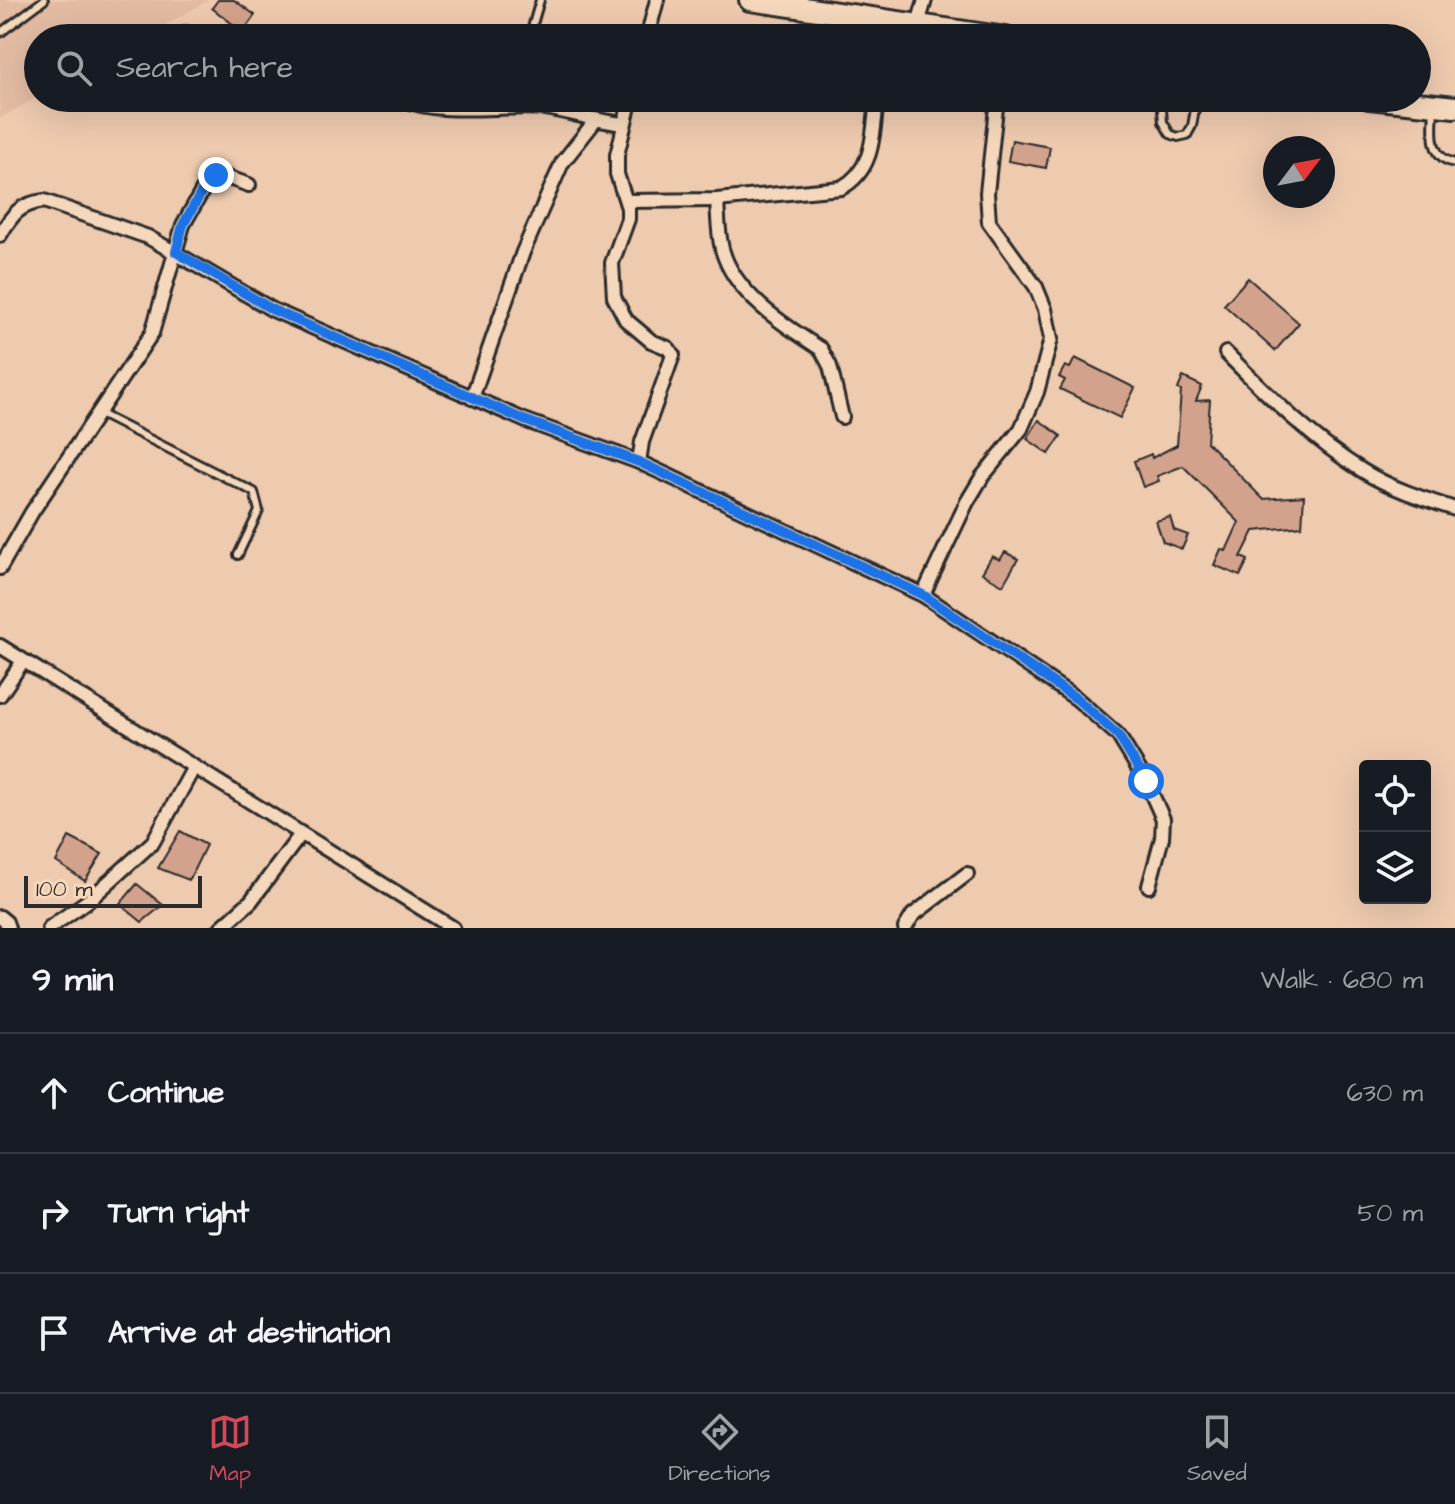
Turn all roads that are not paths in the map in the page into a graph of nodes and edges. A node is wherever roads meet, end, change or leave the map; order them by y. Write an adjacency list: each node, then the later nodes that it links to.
1 (44, 0): 9 (lane)
2 (540, 0): 6 (lane)
3 (657, 0): 7 (street)
4 (750, 0): 8 (highway)
5 (925, 0): 8 (street)
6 (533, 24)
7 (651, 24)
8 (918, 24)
9 (0, 33)
10 (1445, 106): 19 (lane)
11 (560, 112): 17 (street)
12 (627, 112): 18 (street)
13 (875, 112): 21 (street)
14 (996, 112): 33 (street)
15 (1162, 112): 16 (lane)
16 (1194, 112)
17 (595, 121): 18 (street); 26 (street)
18 (624, 124): 22 (street)
19 (1455, 163)
20 (249, 185): 24 (street)
21 (717, 200): 22 (street); 28 (street)
22 (626, 201): 29 (street)
23 (0, 235): 24 (street)
24 (176, 252): 26 (street); 27 (street)
25 (1226, 353): 30 (street)
26 (472, 398): 29 (street)
27 (98, 413): 31 (lane); 32 (street)
28 (842, 417)
29 (639, 462): 33 (street)
30 (1455, 509)
31 (238, 555)
32 (0, 568)
33 (923, 595): 40 (street)
34 (0, 646): 35 (street)
35 (23, 661): 36 (street); 37 (street)
36 (0, 695)
37 (194, 767): 38 (street); 43 (street)
38 (301, 834): 44 (street); 45 (street)
39 (967, 874): 46 (street)
40 (1149, 886)
41 (0, 917): 42 (street)
42 (8, 928)
43 (49, 928)
44 (221, 928)
45 (453, 928)
46 (905, 928)

